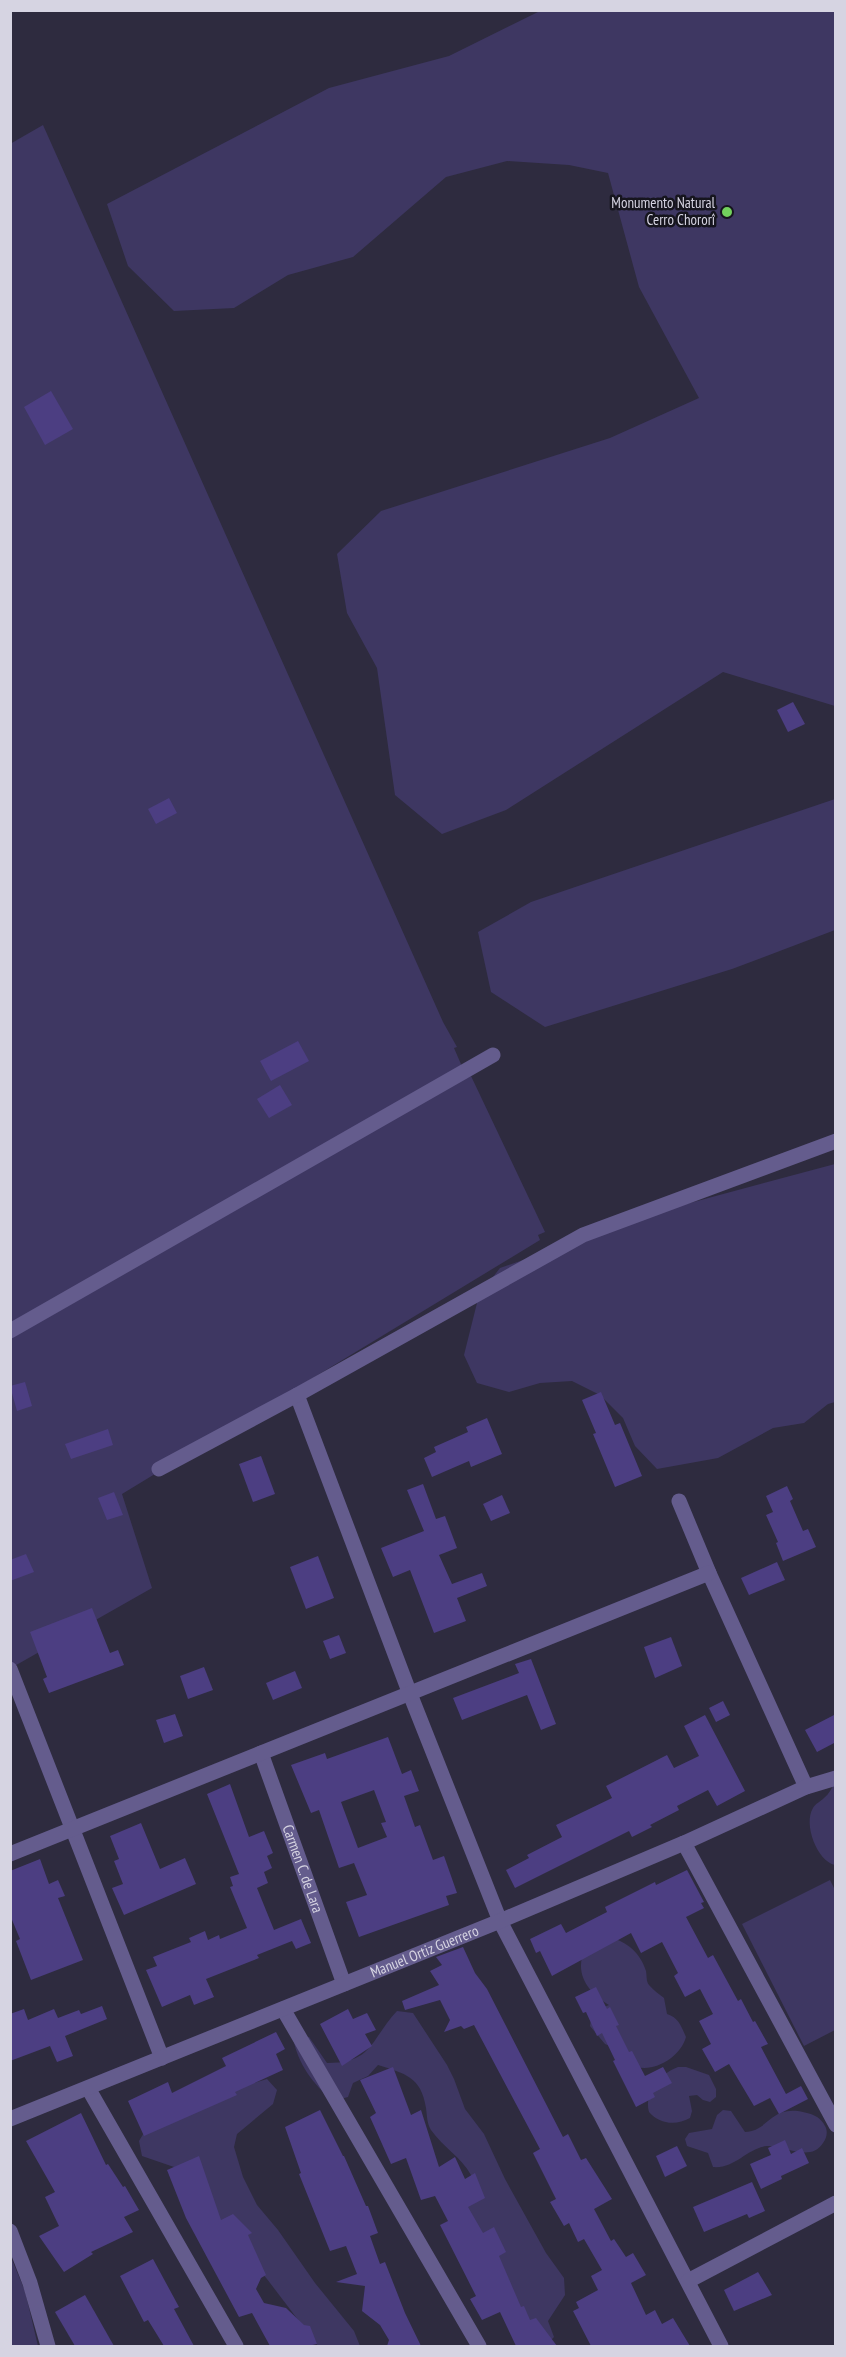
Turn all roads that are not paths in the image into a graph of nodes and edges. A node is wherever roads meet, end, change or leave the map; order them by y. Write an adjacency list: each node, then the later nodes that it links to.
1 (493, 1055): 3 (street)
2 (836, 1141): 4 (street)
3 (10, 1331)
4 (297, 1395): 5 (street); 9 (street)
5 (159, 1469)
6 (679, 1500): 7 (street)
7 (709, 1573): 9 (street); 12 (street)
8 (10, 1669): 13 (street)
9 (410, 1694): 10 (street); 16 (street)
10 (261, 1753): 13 (street); 17 (street, Carmen C. de Lara)
11 (836, 1778): 12 (street, Manuel Ortiz Guerrero)
12 (806, 1787): 14 (street, Manuel Ortiz Guerrero)
13 (72, 1829): 15 (street); 19 (street)
14 (684, 1843): 16 (street, Manuel Ortiz Guerrero); 22 (street)
15 (10, 1854)
16 (500, 1921): 17 (street, Manuel Ortiz Guerrero); 25 (street)
17 (344, 1984): 18 (street, Manuel Ortiz Guerrero)
18 (283, 2009): 19 (street, Manuel Ortiz Guerrero); 28 (street)
19 (162, 2058): 20 (street, Manuel Ortiz Guerrero)
20 (88, 2088): 21 (street, Manuel Ortiz Guerrero); 27 (street)
21 (10, 2119)
22 (836, 2125)
23 (836, 2203): 25 (street)
24 (10, 2231): 26 (street)
25 (688, 2281): 29 (street)
26 (48, 2346)
27 (236, 2346)
28 (479, 2346)
29 (721, 2346)

